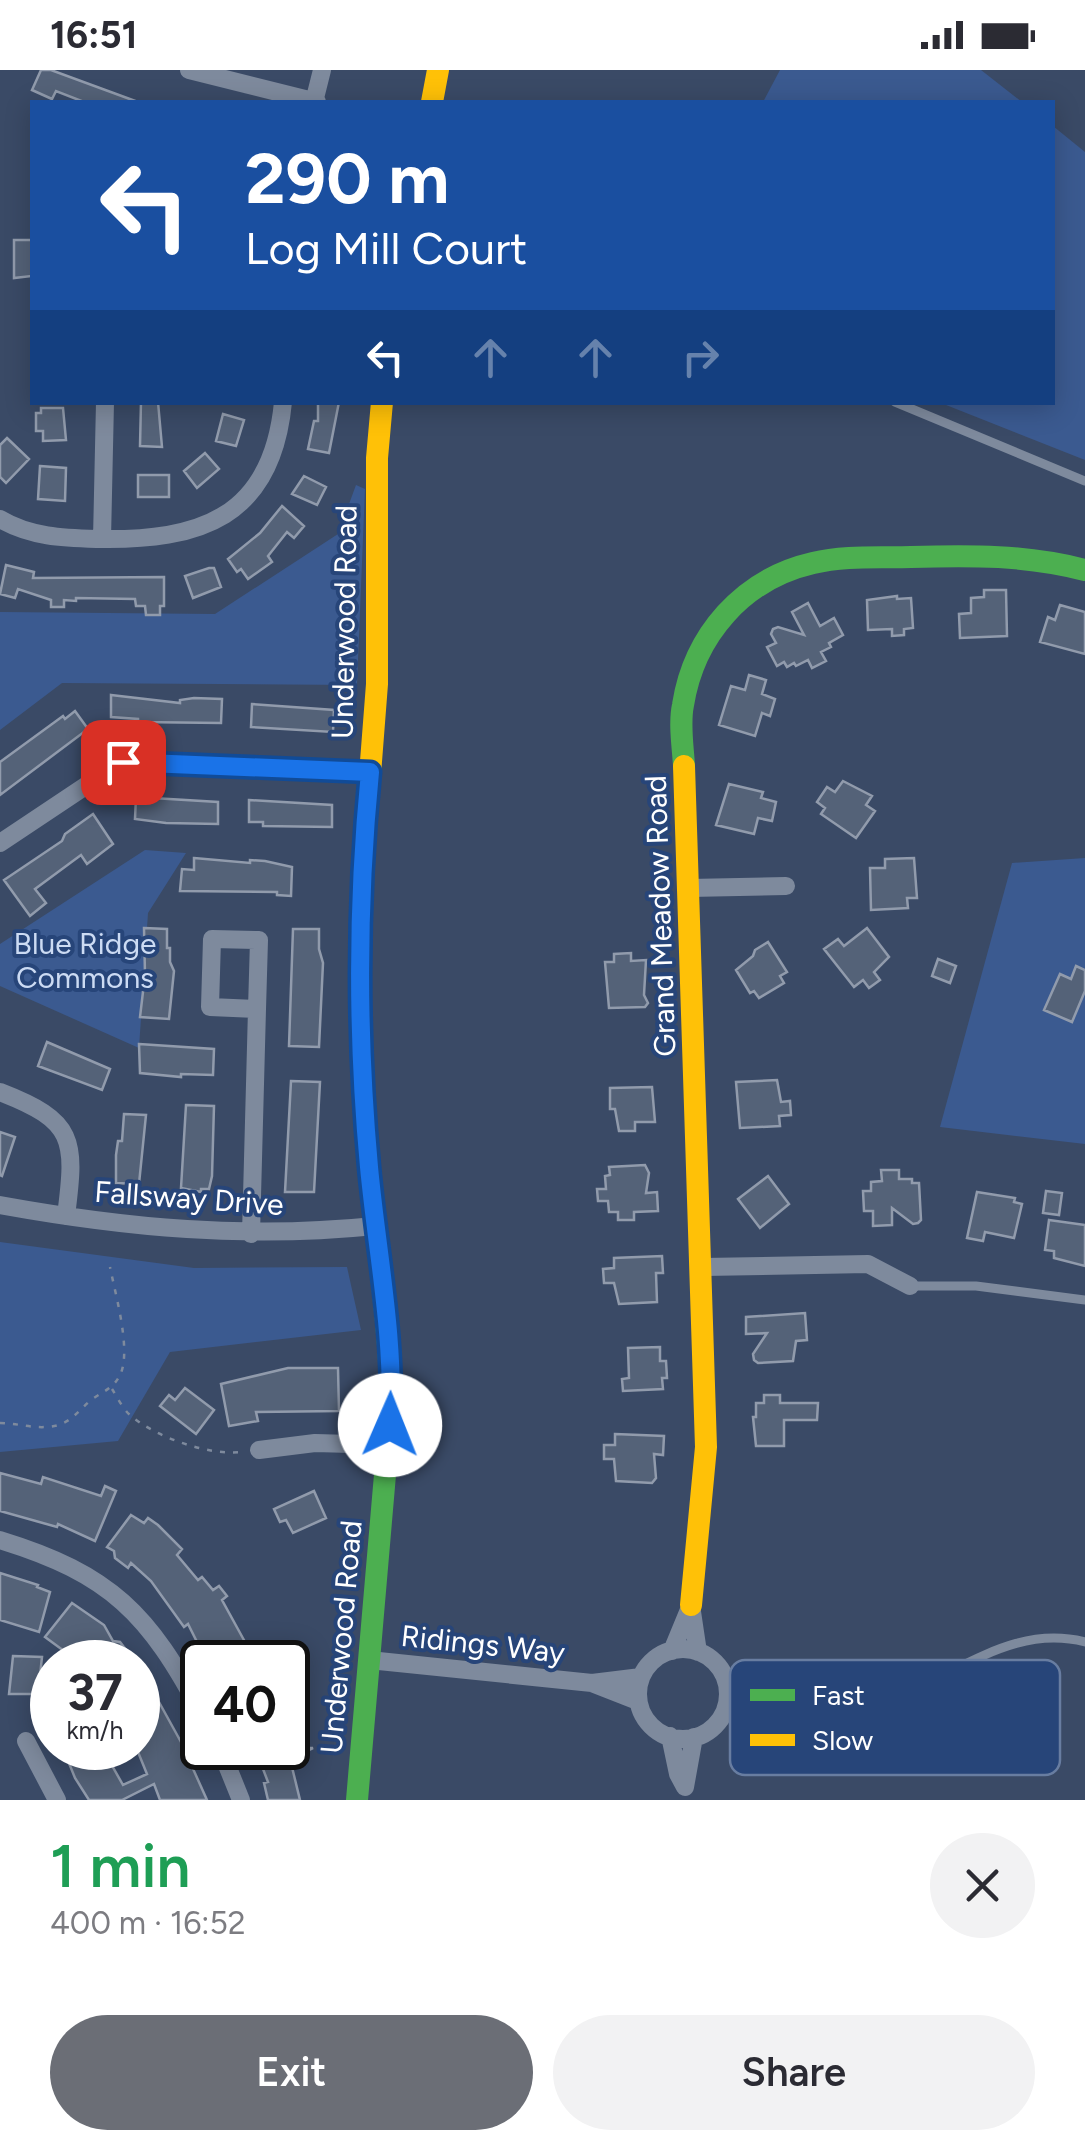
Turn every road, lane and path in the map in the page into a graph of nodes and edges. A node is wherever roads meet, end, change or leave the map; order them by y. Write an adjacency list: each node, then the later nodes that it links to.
1 (189, 70): 4 (street)
2 (322, 70): 5 (street)
3 (438, 70): 6 (street)
4 (307, 100)
5 (315, 100)
6 (432, 100)
7 (104, 405): 13 (street)
8 (282, 405): 13 (street)
9 (382, 405): 15 (street, Underwood Road)
10 (901, 405): 11 (lane)
11 (1085, 481)
12 (0, 520): 13 (street)
13 (102, 539)
14 (1085, 570): 18 (street, Grand Meadow Road)
15 (370, 772): 16 (street); 23 (street, Underwood Road)
16 (0, 843)
17 (786, 886): 18 (street)
18 (689, 888): 26 (street, Grand Meadow Road)
19 (257, 1009): 19 (street); 24 (street)
20 (0, 1092): 22 (street)
21 (0, 1205): 22 (street, Fallsway Drive)
22 (66, 1216): 24 (street, Fallsway Drive)
23 (376, 1226): 24 (street, Fallsway Drive); 31 (street, Underwood Road)
24 (251, 1234)
25 (110, 1267): 29 (path)
26 (703, 1267): 27 (street); 34 (street, Grand Meadow Road)
27 (910, 1286): 28 (lane)
28 (1085, 1300)
29 (111, 1388): 30 (path); 32 (path)
30 (0, 1422)
31 (388, 1444): 32 (street); 38 (street, Underwood Road)
32 (259, 1450)
33 (0, 1540): 40 (street)
34 (691, 1605): 36 (street, Grand Meadow Road); 37 (street, Grand Meadow Road)
35 (1085, 1642): 39 (lane)
36 (672, 1651): 37 (street); 41 (street)
37 (698, 1652): 42 (street)
38 (369, 1660): 44 (street, Ridings Way); 55 (street, Underwood Road)
39 (976, 1660)
40 (180, 1675)
41 (641, 1678): 44 (street, Ridings Way); 45 (street)
42 (725, 1678): 43 (lane); 47 (street)
43 (730, 1681)
44 (592, 1683): 45 (street, Ridings Way)
45 (638, 1700): 48 (street)
46 (730, 1709): 47 (lane)
47 (724, 1710): 49 (street)
48 (670, 1736): 49 (street); 52 (street)
49 (694, 1737): 52 (street)
50 (26, 1741): 53 (street)
51 (229, 1770): 54 (street)
52 (687, 1793)
53 (57, 1800)
54 (241, 1800)
55 (357, 1800)

